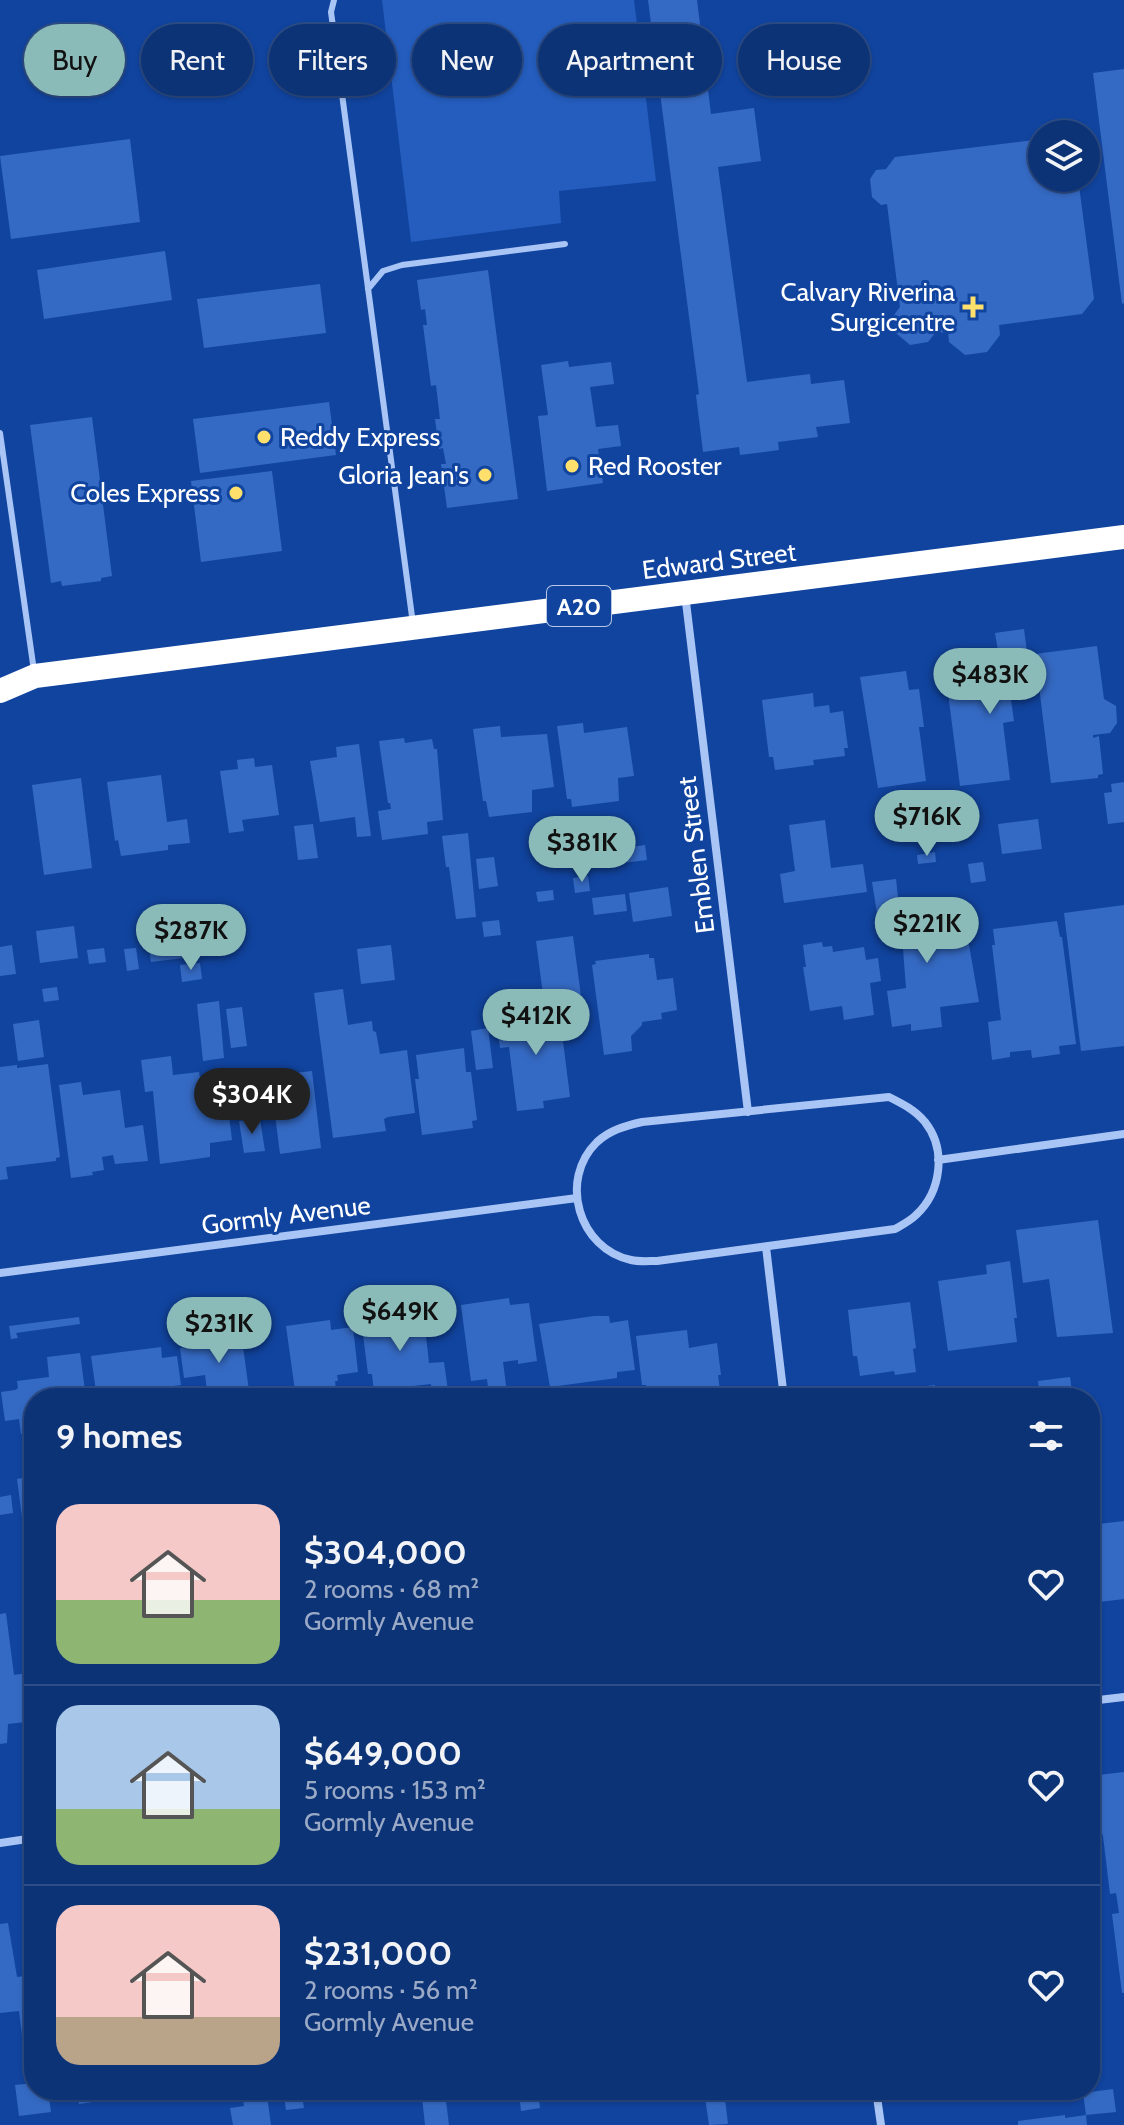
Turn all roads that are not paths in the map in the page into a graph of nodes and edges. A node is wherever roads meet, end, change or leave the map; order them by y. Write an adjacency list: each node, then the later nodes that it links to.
1 (334, 0): 3 (lane)
2 (565, 244): 3 (lane)
3 (368, 289): 7 (lane)
4 (0, 433): 9 (lane)
5 (1124, 537): 6 (highway, Edward Street / A20)
6 (685, 593): 7 (highway, Edward Street / A20); 11 (street, Emblen Street)
7 (413, 627): 9 (highway, Edward Street / A20)
8 (0, 669): 9 (highway, Edward Street / A20)
9 (35, 676): 10 (highway, Edward Street / A20)
10 (0, 691)
11 (748, 1112): 13 (street); 14 (street)
12 (1124, 1134): 13 (street)
13 (938, 1160): 15 (street)
14 (577, 1198): 15 (street); 16 (street, Gormly Avenue)
15 (766, 1247): 17 (street)
16 (0, 1273)
17 (783, 1388)
18 (1124, 1697): 19 (street)
19 (1100, 1700)
20 (24, 1839): 21 (street)
21 (0, 1843)
22 (877, 2100): 23 (street)
23 (881, 2125)

